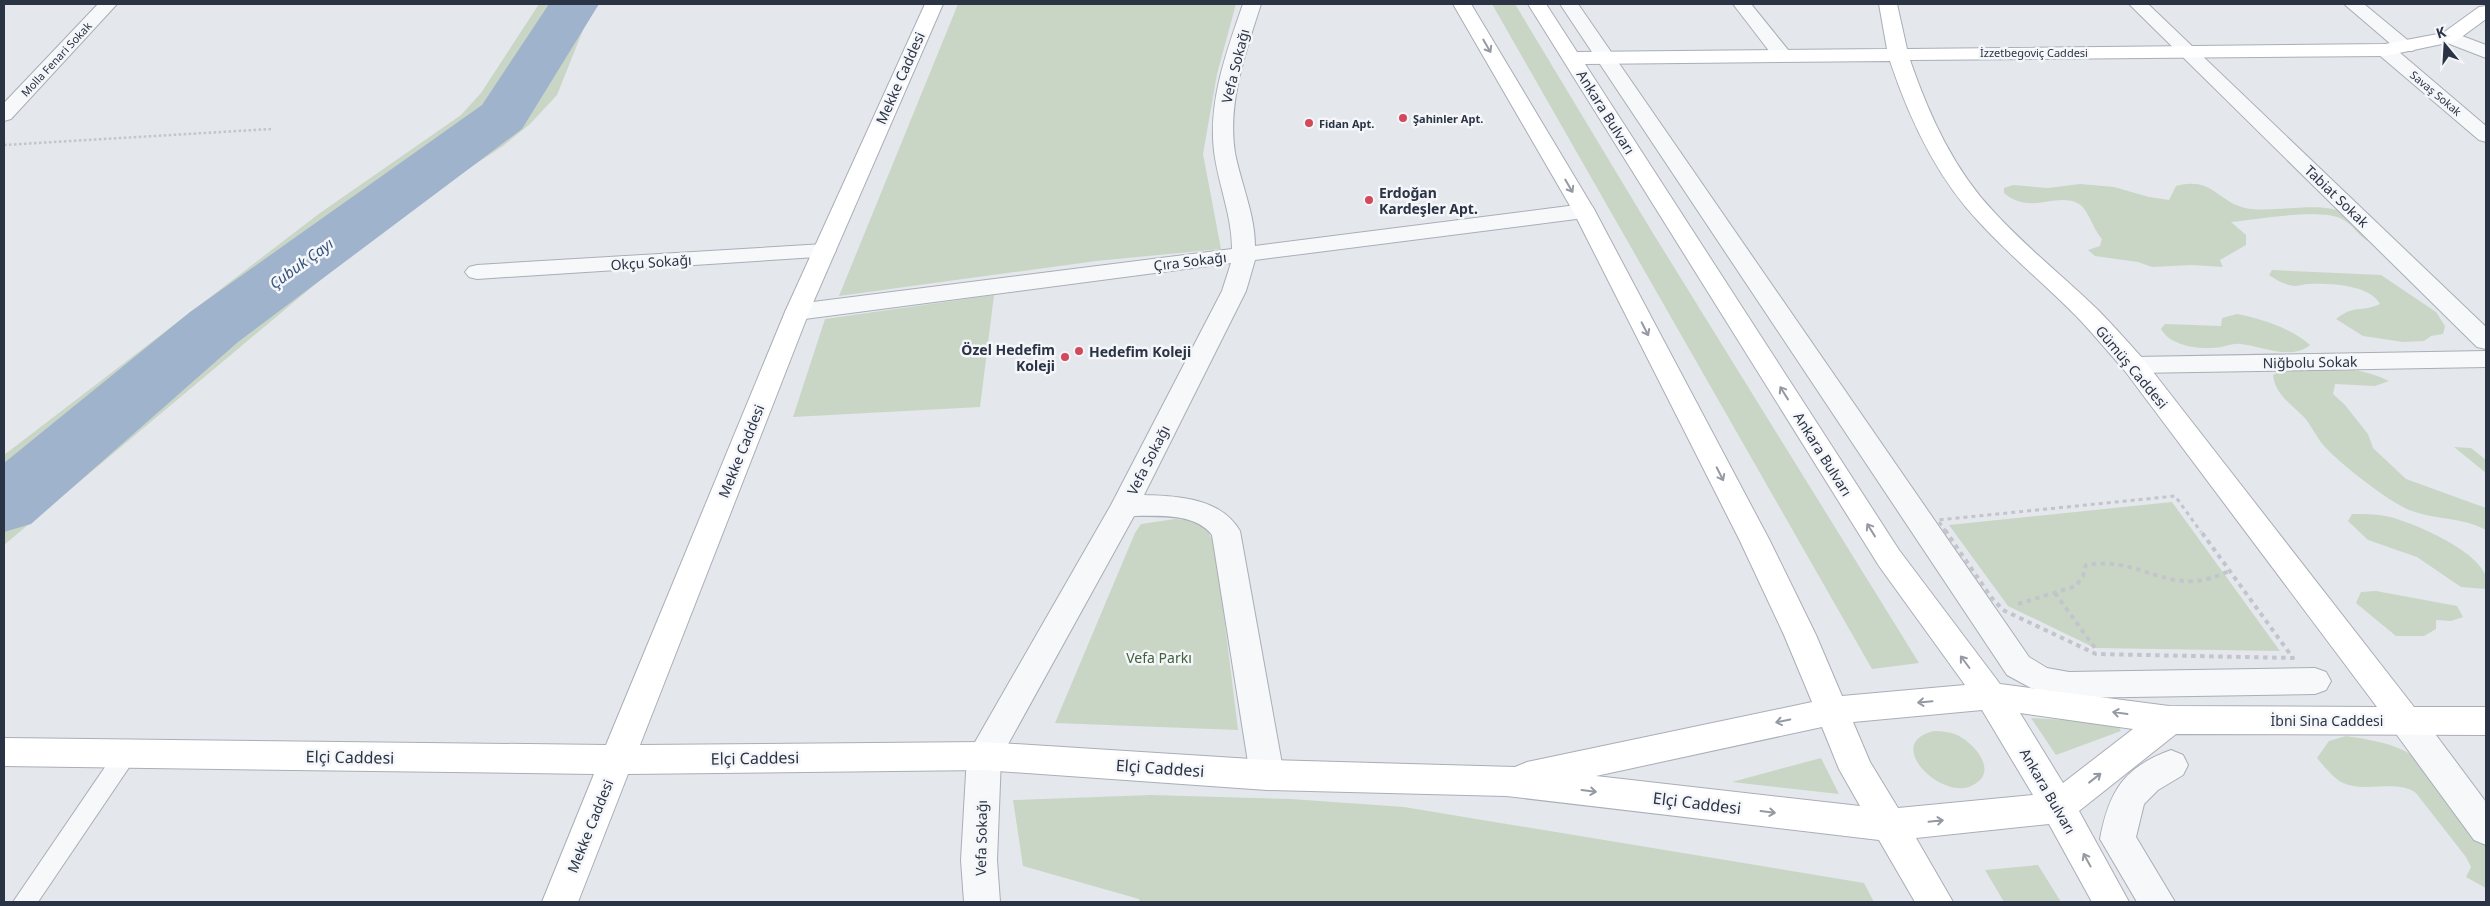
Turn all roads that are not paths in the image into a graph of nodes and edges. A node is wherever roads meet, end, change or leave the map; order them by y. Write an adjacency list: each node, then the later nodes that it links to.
1 (108, 4): 21 (street, Molla Fenari Sokak)
2 (934, 4): 24 (street, Mekke Caddesi)
3 (1252, 4): 25 (street, Vefa Sokağı)
4 (1462, 4): 23 (street, one-way to 23)
5 (1537, 4): 19 (street, Ankara Bulvarı)
6 (1570, 4): 20 (street)
7 (1742, 4): 18 (street)
8 (1888, 4): 17 (street, Gümüş Caddesi)
9 (2138, 4): 15 (street, Tabiat Sokak)
10 (2353, 4): 13 (street)
11 (2486, 11): 12 (street, İzzetbegoviç Caddesi)
12 (2449, 36): 13 (street, İzzetbegoviç Caddesi); 16 (street)
13 (2406, 47): 14 (street, İzzetbegoviç Caddesi)
14 (2385, 50): 15 (street, İzzetbegoviç Caddesi); 22 (street, Savaş Sokak)
15 (2189, 51): 17 (street, İzzetbegoviç Caddesi); 28 (street, Tabiat Sokak)
16 (2486, 52)
17 (1898, 54): 18 (street, İzzetbegoviç Caddesi); 30 (street, Gümüş Caddesi)
18 (1783, 56): 20 (street, İzzetbegoviç Caddesi)
19 (1572, 58): 20 (street, İzzetbegoviç Caddesi); 33 (street, Ankara Bulvarı, one-way to 19)
20 (1604, 58): 32 (street)
21 (4, 115)
22 (2486, 136)
23 (1584, 211): 25 (street, Çıra Sokağı); 34 (street, one-way to 34)
24 (824, 251): 26 (street, Okçu Sokağı); 27 (street, Mekke Caddesi)
25 (1244, 254): 27 (street, Çıra Sokağı); 31 (street, Vefa Sokağı)
26 (477, 272)
27 (796, 312): 41 (street, Mekke Caddesi)
28 (2486, 341)
29 (2486, 359): 30 (street, Niğbolu Sokak)
30 (2134, 365): 36 (street, Gümüş Caddesi)
31 (1125, 505): 40 (street, Vefa Sokağı); 43 (street)
32 (2315, 681)
33 (1991, 696): 34 (street, İbni Sina Caddesi, one-way to 34); 35 (street, İbni Sina Caddesi, one-way to 33); 45 (street, Ankara Bulvarı)
34 (1831, 711): 44 (street, Elçi Caddesi, one-way to 44); 46 (street)
35 (2169, 720): 36 (street, İbni Sina Caddesi); 45 (street, one-way to 35)
36 (2406, 720): 37 (street, İbni Sina Caddesi); 47 (street)
37 (2486, 721)
38 (5, 754): 39 (street, Elçi Caddesi)
39 (126, 754): 41 (street, Elçi Caddesi); 48 (lane)
40 (984, 756): 41 (street, Elçi Caddesi); 43 (street, Elçi Caddesi); 50 (street, Vefa Sokağı)
41 (617, 760): 49 (street, Mekke Caddesi)
42 (2171, 765): 53 (street)
43 (1267, 775): 44 (street, Elçi Caddesi)
44 (1506, 781): 46 (street, Elçi Caddesi, one-way to 46)
45 (2057, 808): 46 (street, Elçi Caddesi, one-way to 45); 52 (street, Ankara Bulvarı, one-way to 45)
46 (1887, 825): 51 (street)
47 (2486, 829)
48 (25, 902)
49 (560, 902)
50 (982, 902)
51 (1935, 902)
52 (2111, 902)
53 (2157, 902)

